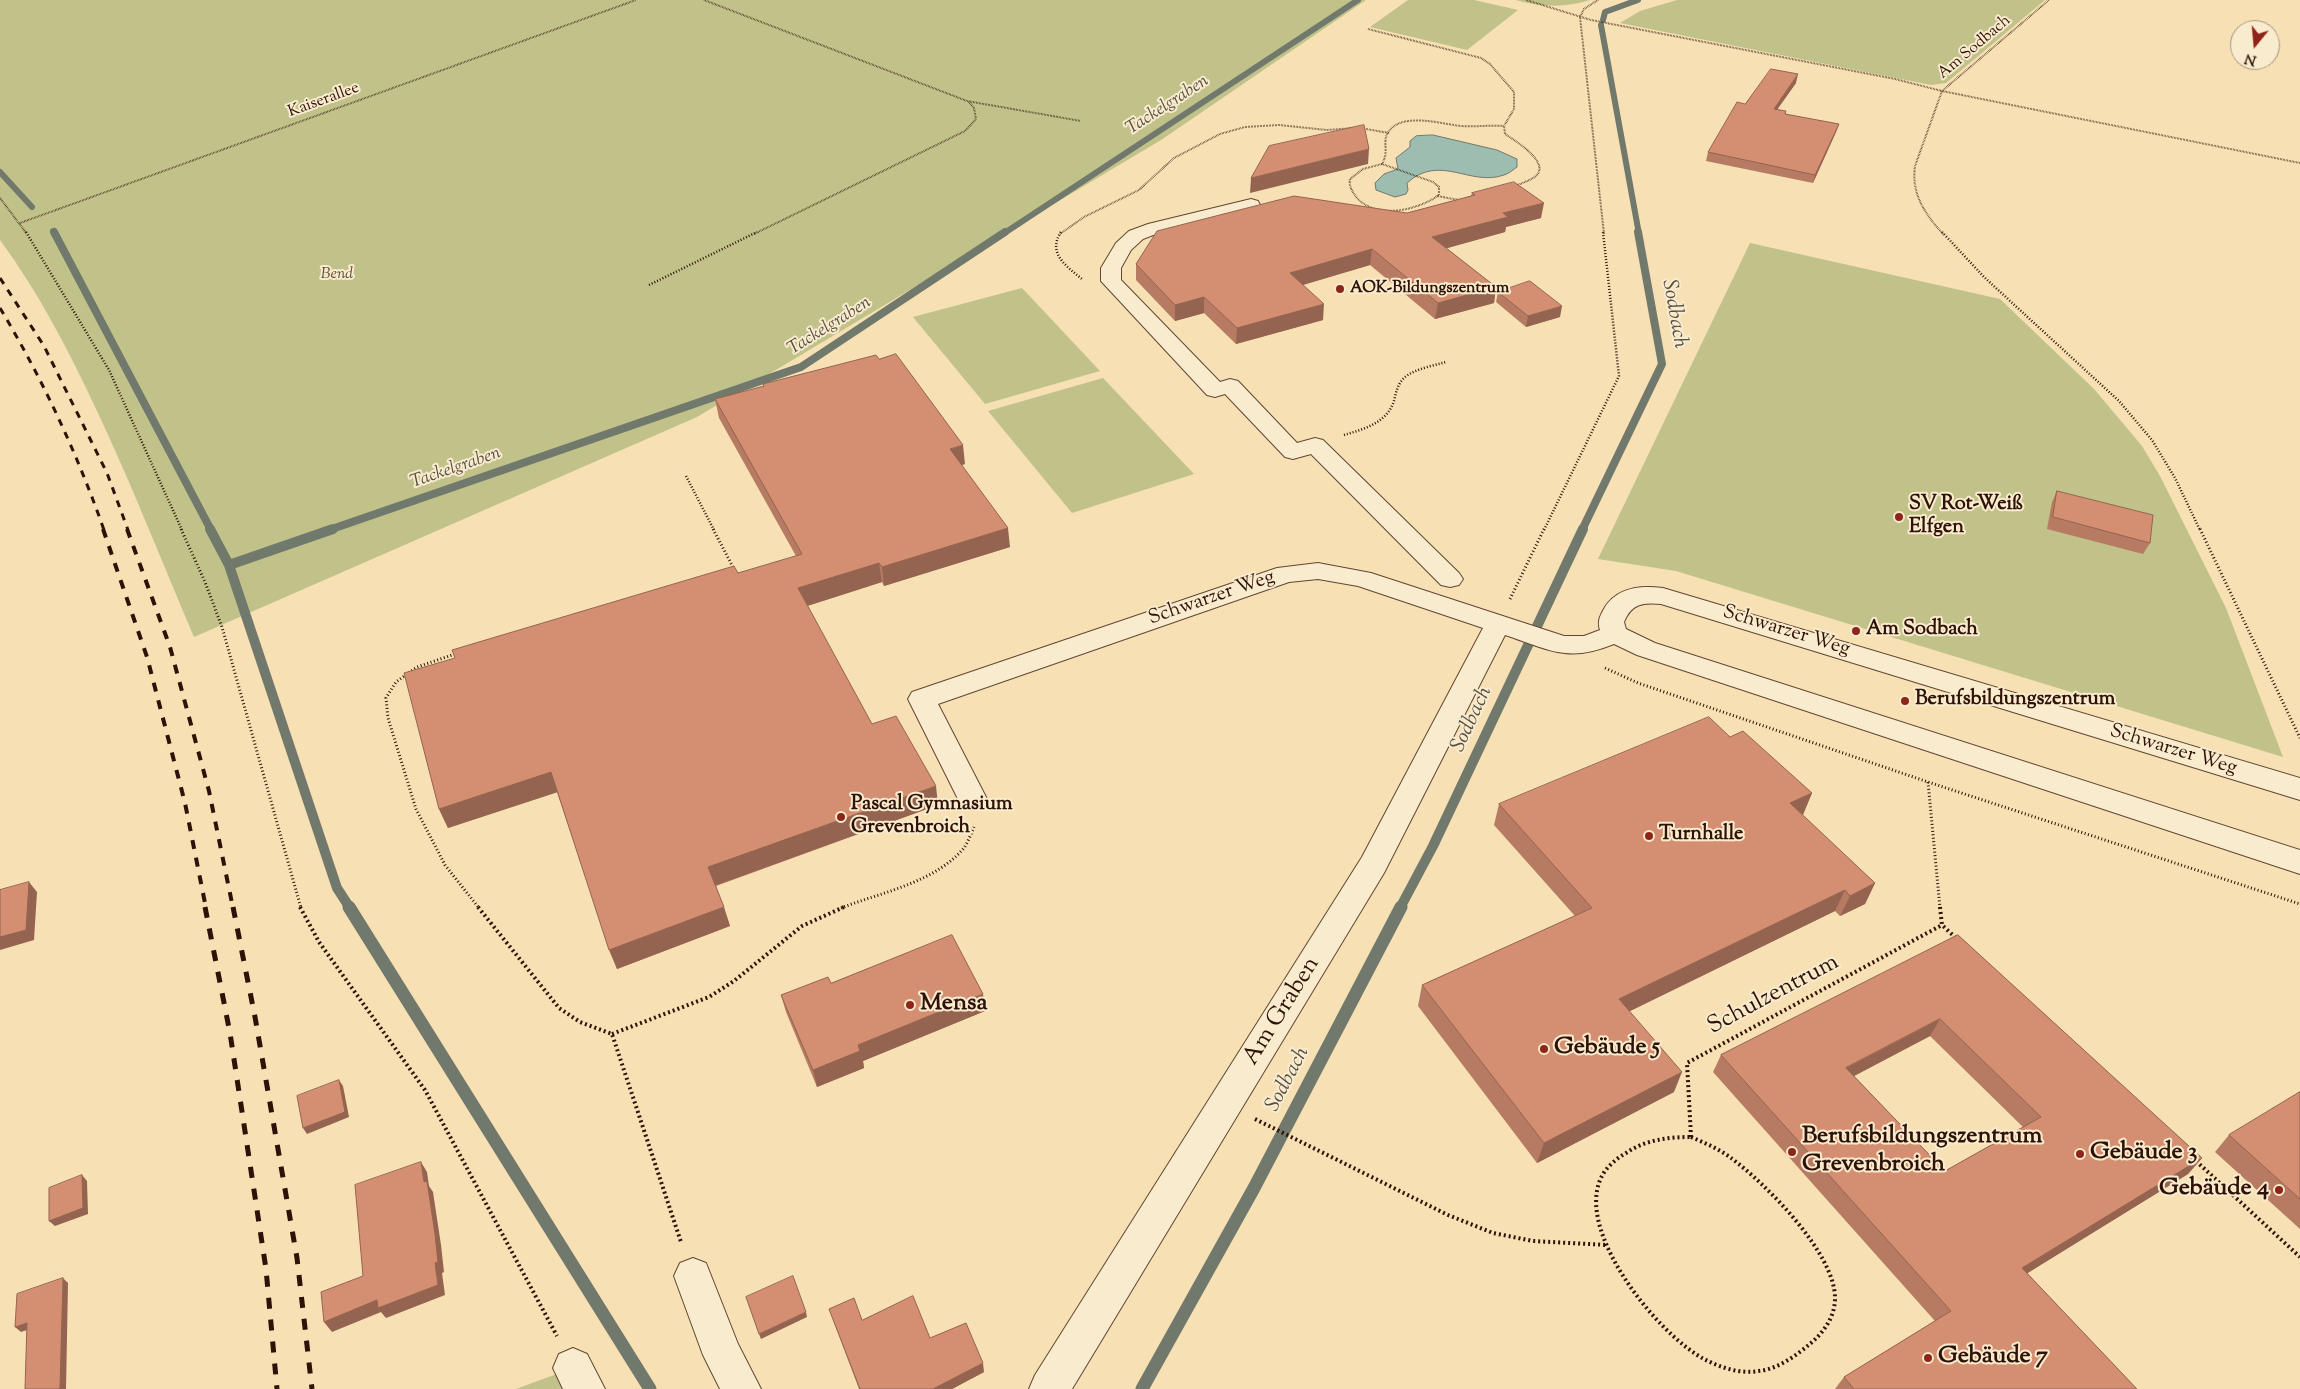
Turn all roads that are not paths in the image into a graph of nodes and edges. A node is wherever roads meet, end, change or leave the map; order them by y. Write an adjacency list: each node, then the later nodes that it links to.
1 (1251, 205): 2 (street)
2 (1450, 579)
3 (1498, 624): 4 (street, Schwarzer Weg); 6 (street, Schwarzer Weg); 10 (street, Am Graben)
4 (1615, 634): 5 (street, Schwarzer Weg); 7 (street)
5 (2300, 789)
6 (972, 799)
7 (2300, 862)
8 (693, 1276): 9 (street)
9 (740, 1389)
10 (1049, 1389)

